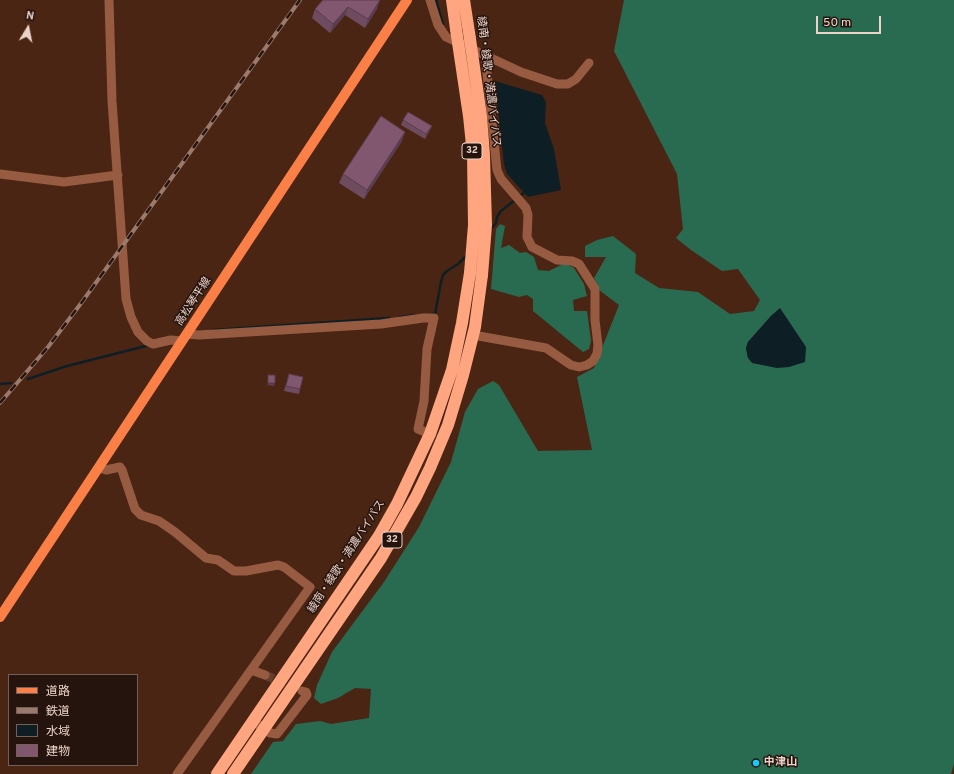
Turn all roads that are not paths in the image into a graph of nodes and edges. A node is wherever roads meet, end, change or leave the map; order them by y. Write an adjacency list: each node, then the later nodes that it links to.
1 (109, 0): 9 (street)
2 (407, 0): 11 (main road, 高松琴平線)
3 (430, 0): 6 (street)
4 (452, 0): 12 (highway, 綾南・綾歌・満濃バイパス / 32, bridge)
5 (464, 0): 10 (highway, 綾南・綾歌・満濃バイパス / 32, bridge)
6 (485, 54): 7 (street); 10 (street)
7 (589, 63)
8 (0, 174): 9 (street)
9 (118, 175): 11 (street)
10 (473, 335): 19 (highway, 綾南・綾歌・満濃バイパス / 32)
11 (185, 337): 12 (street); 13 (main road, 高松琴平線)
12 (430, 434): 18 (highway, 綾南・綾歌・満濃バイパス / 32)
13 (99, 468): 14 (main road, 高松琴平線); 15 (street)
14 (0, 617)
15 (251, 670): 16 (street); 20 (street)
16 (265, 676)
17 (302, 691): 19 (street)
18 (253, 721): 19 (street); 21 (highway, 綾南・綾歌・満濃バイパス / 32)
19 (264, 729): 22 (highway, 綾南・綾歌・満濃バイパス / 32)
20 (177, 774)
21 (216, 774)
22 (233, 774)

